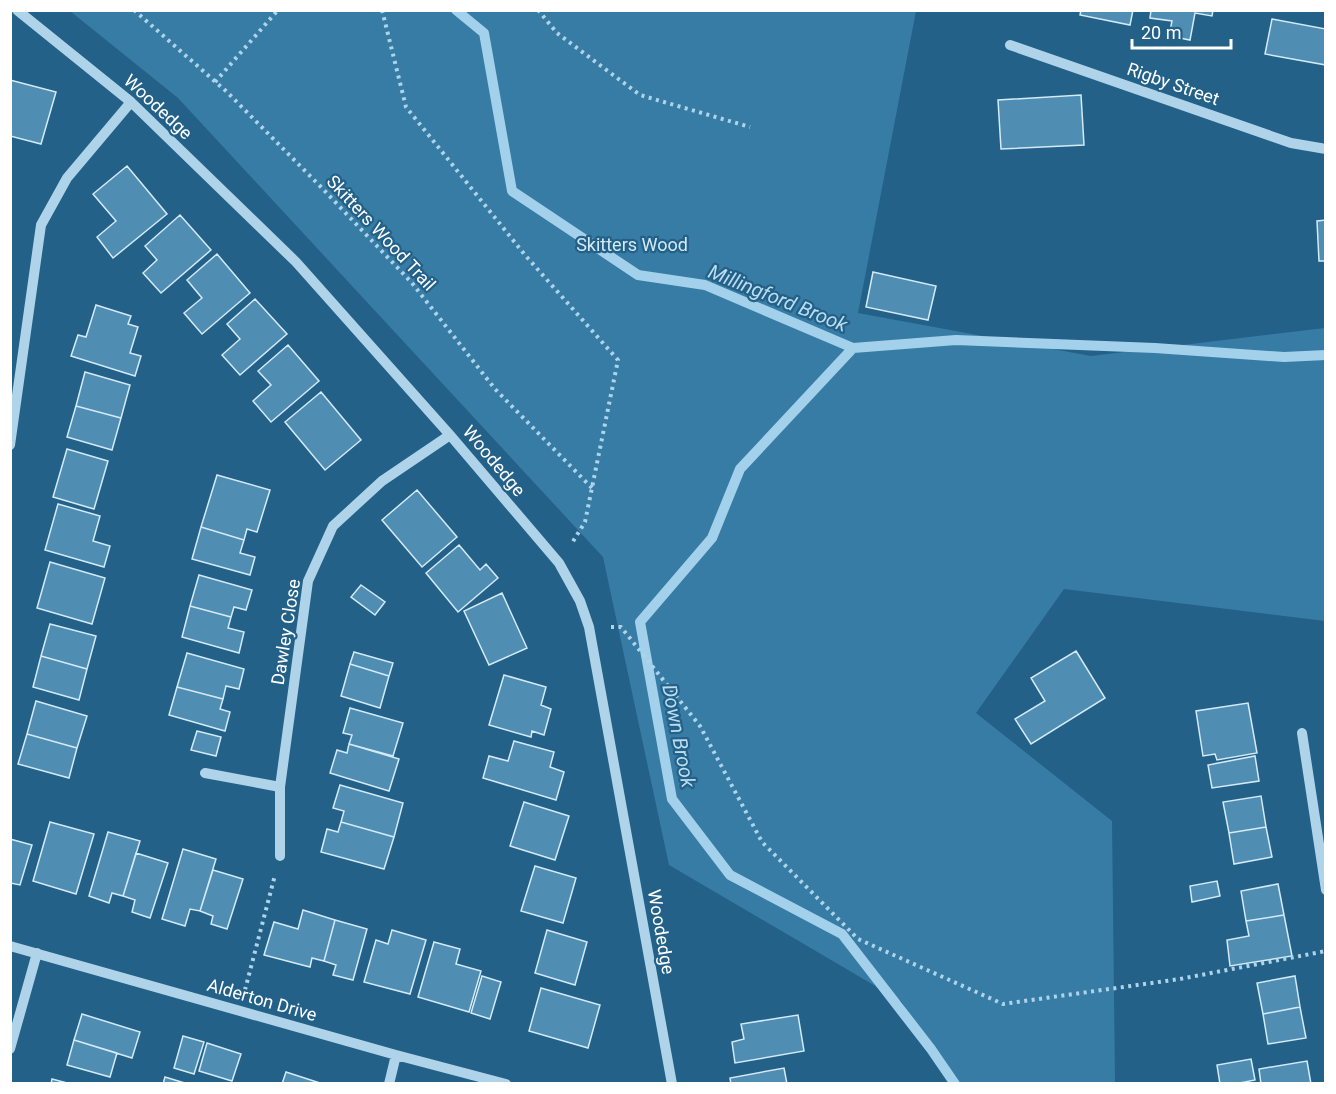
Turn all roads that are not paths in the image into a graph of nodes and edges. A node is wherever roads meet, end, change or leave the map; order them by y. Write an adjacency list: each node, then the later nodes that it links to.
1 (17, 10): 3 (street, Woodedge)
2 (1010, 45): 4 (street, Rigby Street)
3 (131, 102): 5 (street, Woodedge); 6 (street)
4 (1326, 149)
5 (450, 435): 9 (street, Dawley Close); 18 (street, Woodedge)
6 (10, 445)
7 (1302, 732): 11 (street)
8 (205, 774): 9 (street)
9 (280, 787): 10 (street, Dawley Close)
10 (280, 856)
11 (1326, 890)
12 (10, 946): 13 (street, Alderton Drive)
13 (37, 953): 14 (street); 15 (street, Alderton Drive)
14 (10, 1049)
15 (396, 1055): 16 (street); 17 (street, Alderton Drive)
16 (389, 1083)
17 (506, 1083)
18 (672, 1083)

